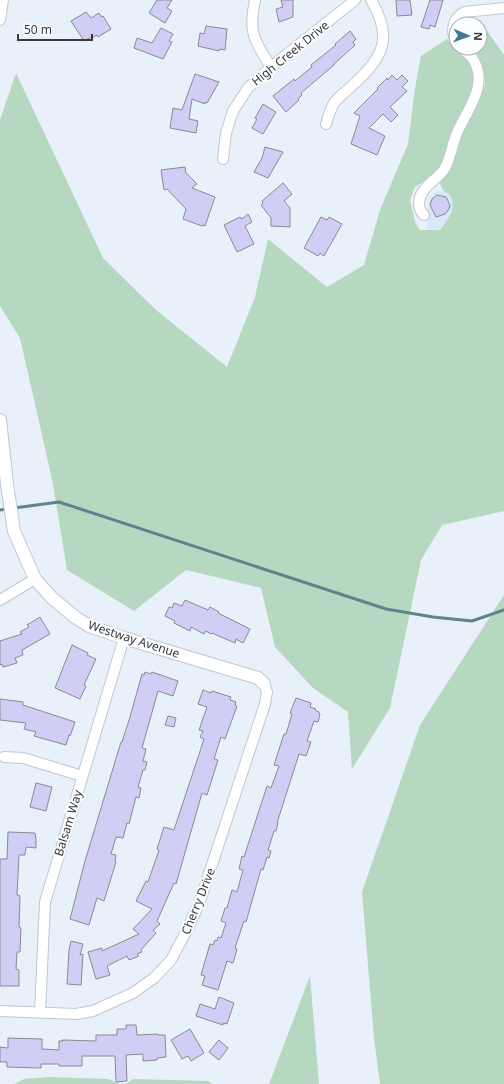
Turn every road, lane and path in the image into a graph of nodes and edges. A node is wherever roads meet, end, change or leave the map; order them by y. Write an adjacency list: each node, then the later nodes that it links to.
1 (3, 0): 7 (street)
2 (255, 0): 9 (street)
3 (356, 0): 9 (street, High Creek Drive)
4 (371, 0): 10 (street)
5 (504, 8): 6 (street)
6 (459, 16)
7 (0, 20)
8 (469, 56): 12 (street)
9 (271, 67): 11 (street, High Creek Drive)
10 (326, 124)
11 (223, 159)
12 (424, 215)
13 (0, 420): 14 (street, Westway Avenue)
14 (35, 579): 15 (street); 16 (street, Westway Avenue)
15 (0, 600)
16 (124, 638): 17 (street, Westway Avenue); 19 (street, Balsam Way)
17 (264, 684): 21 (street, Cherry Drive)
18 (4, 757): 19 (street)
19 (82, 776): 21 (street, Balsam Way)
20 (0, 1011): 21 (street, Cherry Drive)
21 (40, 1012)

